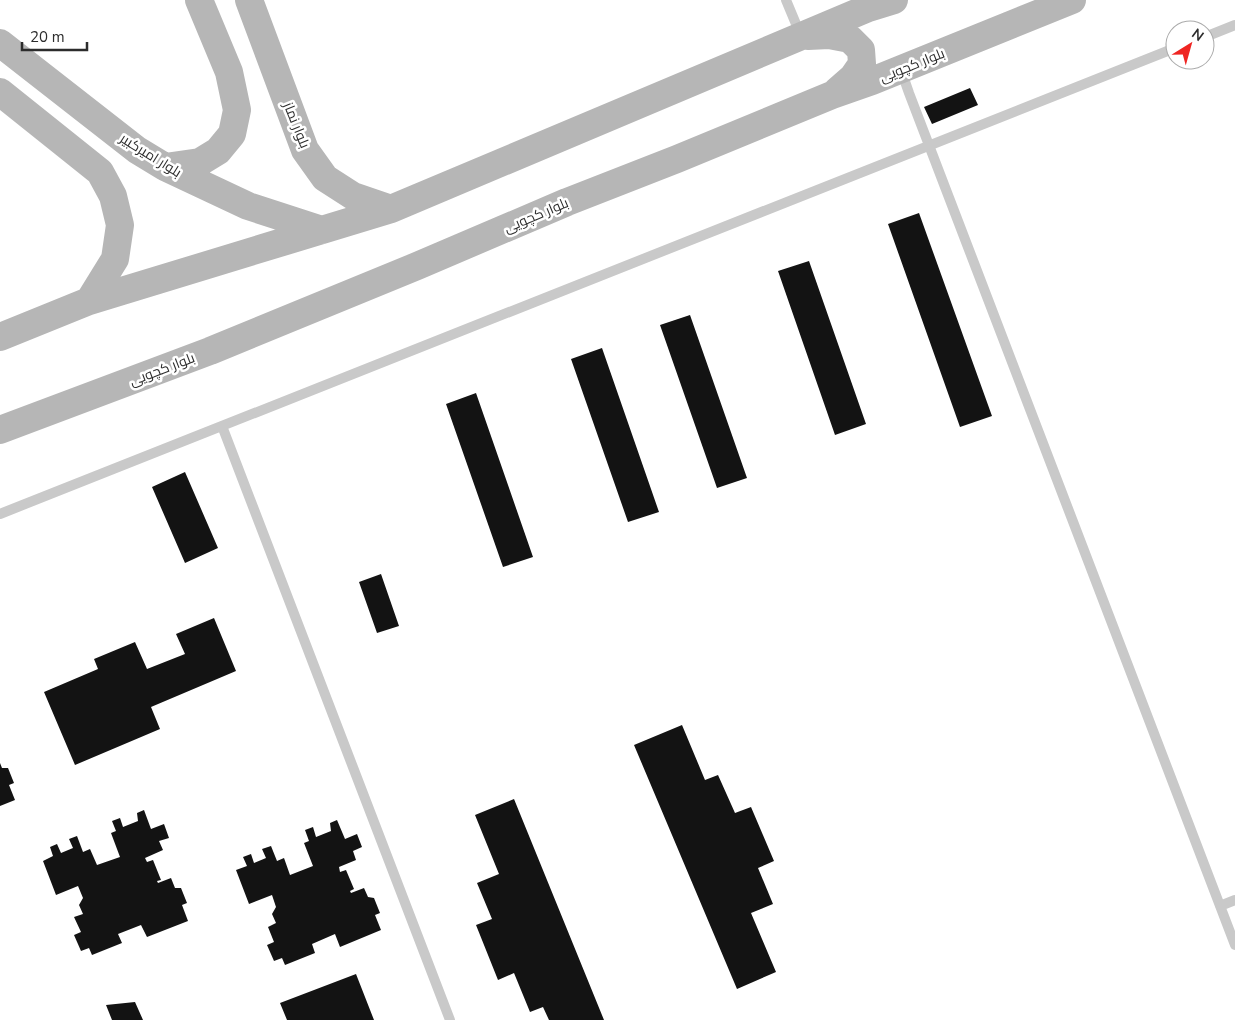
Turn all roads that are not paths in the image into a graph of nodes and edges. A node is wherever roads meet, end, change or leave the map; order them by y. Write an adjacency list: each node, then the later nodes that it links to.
1 (199, 0): 15 (main road)
2 (249, 0): 16 (main road, بلوار نماز)
3 (786, 0): 8 (lane)
4 (894, 0): 8 (main road)
5 (1072, 0): 11 (main road, بلوار کچویی)
6 (1235, 25): 7 (lane)
7 (1215, 32)
8 (801, 36): 13 (main road); 16 (main road)
9 (0, 43): 15 (main road, بلوار امیرکبیر)
10 (1165, 52): 14 (lane)
11 (901, 69): 13 (main road, بلوار کچویی); 14 (lane)
12 (0, 92): 18 (main road)
13 (832, 95): 21 (main road, بلوار کچویی)
14 (929, 145): 20 (lane); 24 (lane)
15 (165, 167): 17 (main road, بلوار امیرکبیر)
16 (392, 209): 17 (main road)
17 (322, 230): 18 (main road)
18 (89, 301): 19 (main road)
19 (0, 337)
20 (222, 426): 22 (lane); 26 (lane)
21 (0, 430)
22 (0, 514)
23 (1235, 900): 24 (lane)
24 (1220, 906): 25 (lane)
25 (1235, 945)
26 (450, 1020)

